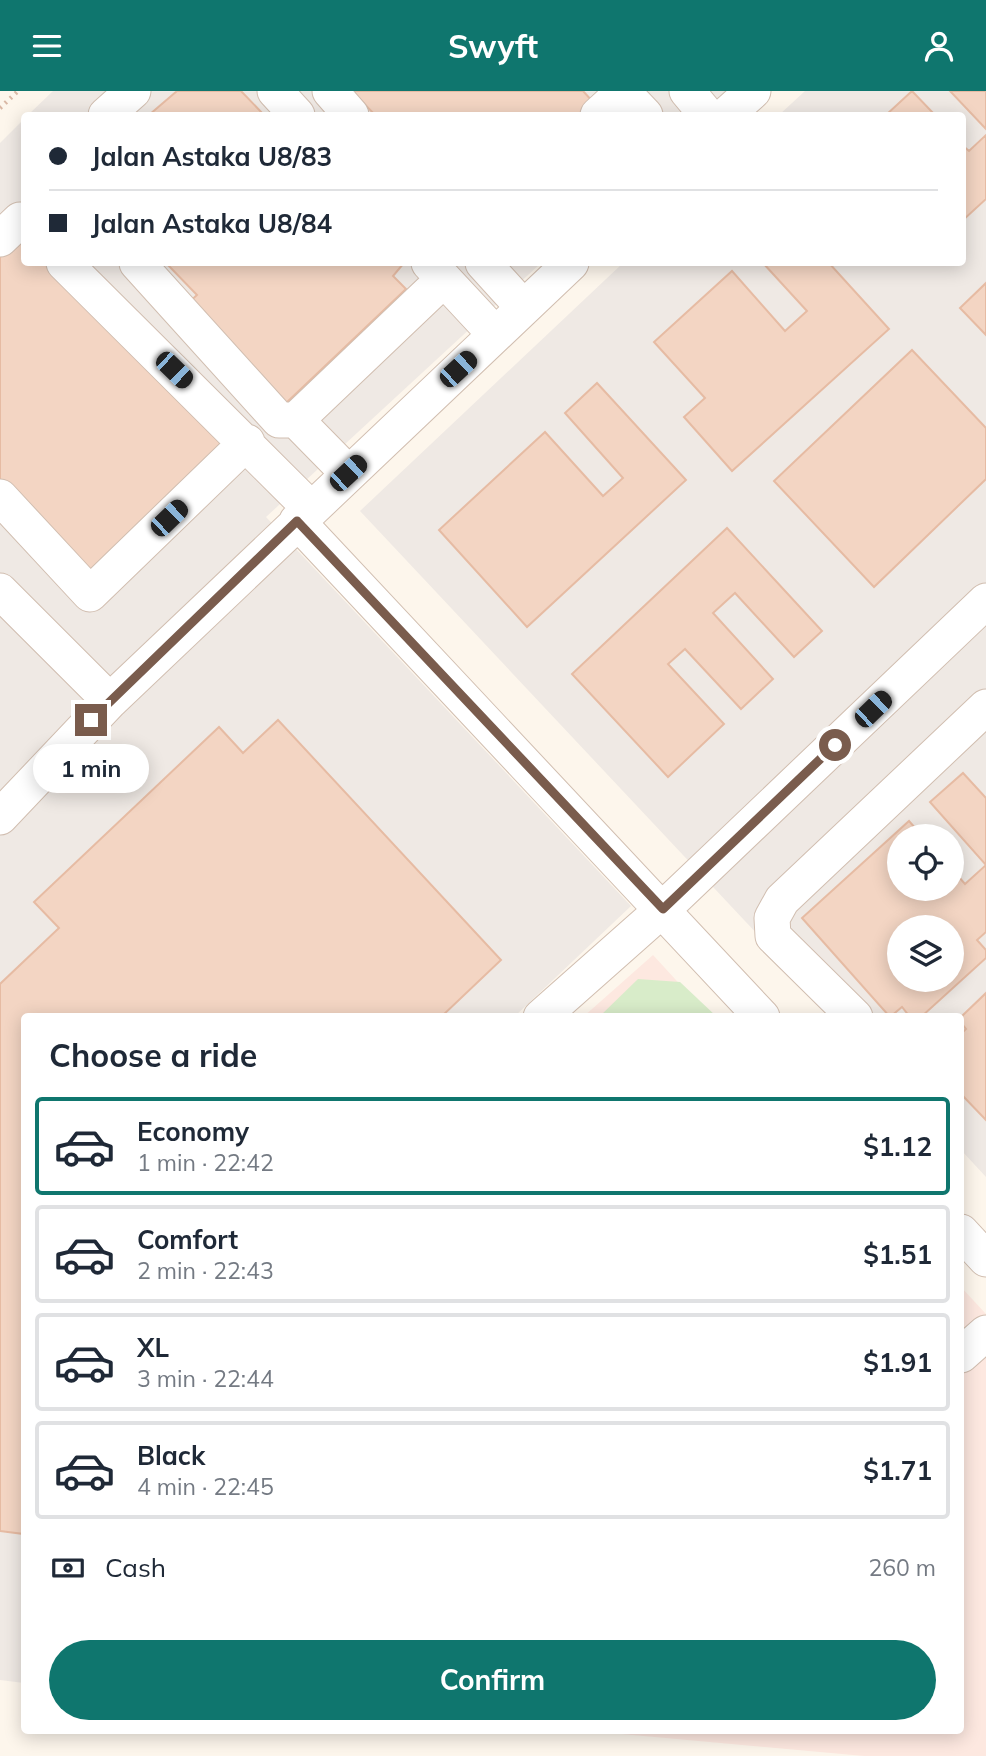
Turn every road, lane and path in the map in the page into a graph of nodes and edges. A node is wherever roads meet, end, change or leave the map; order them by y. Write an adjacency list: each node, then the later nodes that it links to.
1 (18, 91): 8 (path)
2 (133, 91): 9 (street)
3 (275, 91): 10 (street)
4 (330, 91): 11 (street)
5 (622, 91): 12 (street); 13 (street)
6 (687, 91): 14 (street)
7 (753, 91): 15 (street)
8 (0, 108)
9 (109, 112)
10 (294, 112)
11 (348, 112)
12 (601, 112)
13 (642, 112)
14 (704, 112)
15 (729, 112)
16 (21, 220): 17 (street)
17 (0, 239)
18 (67, 266): 26 (street)
19 (140, 266): 25 (street)
20 (486, 266): 23 (street)
21 (567, 266): 23 (street)
22 (437, 271): 24 (street); 25 (street)
23 (523, 307): 24 (street)
24 (495, 334): 27 (street)
25 (296, 420): 27 (street)
26 (247, 442): 28 (street); 29 (street)
27 (348, 473): 29 (street)
28 (0, 497)
29 (304, 514): 32 (street); 35 (street)
30 (0, 591): 32 (street)
31 (986, 601): 35 (street)
32 (110, 701): 34 (street)
33 (986, 707): 38 (street)
34 (0, 817)
35 (663, 909): 36 (street); 37 (street)
36 (546, 1013)
37 (758, 1013)
38 (851, 1013)
39 (964, 1235): 40 (street)
40 (986, 1259)
41 (986, 1333): 42 (street)
42 (964, 1352)

